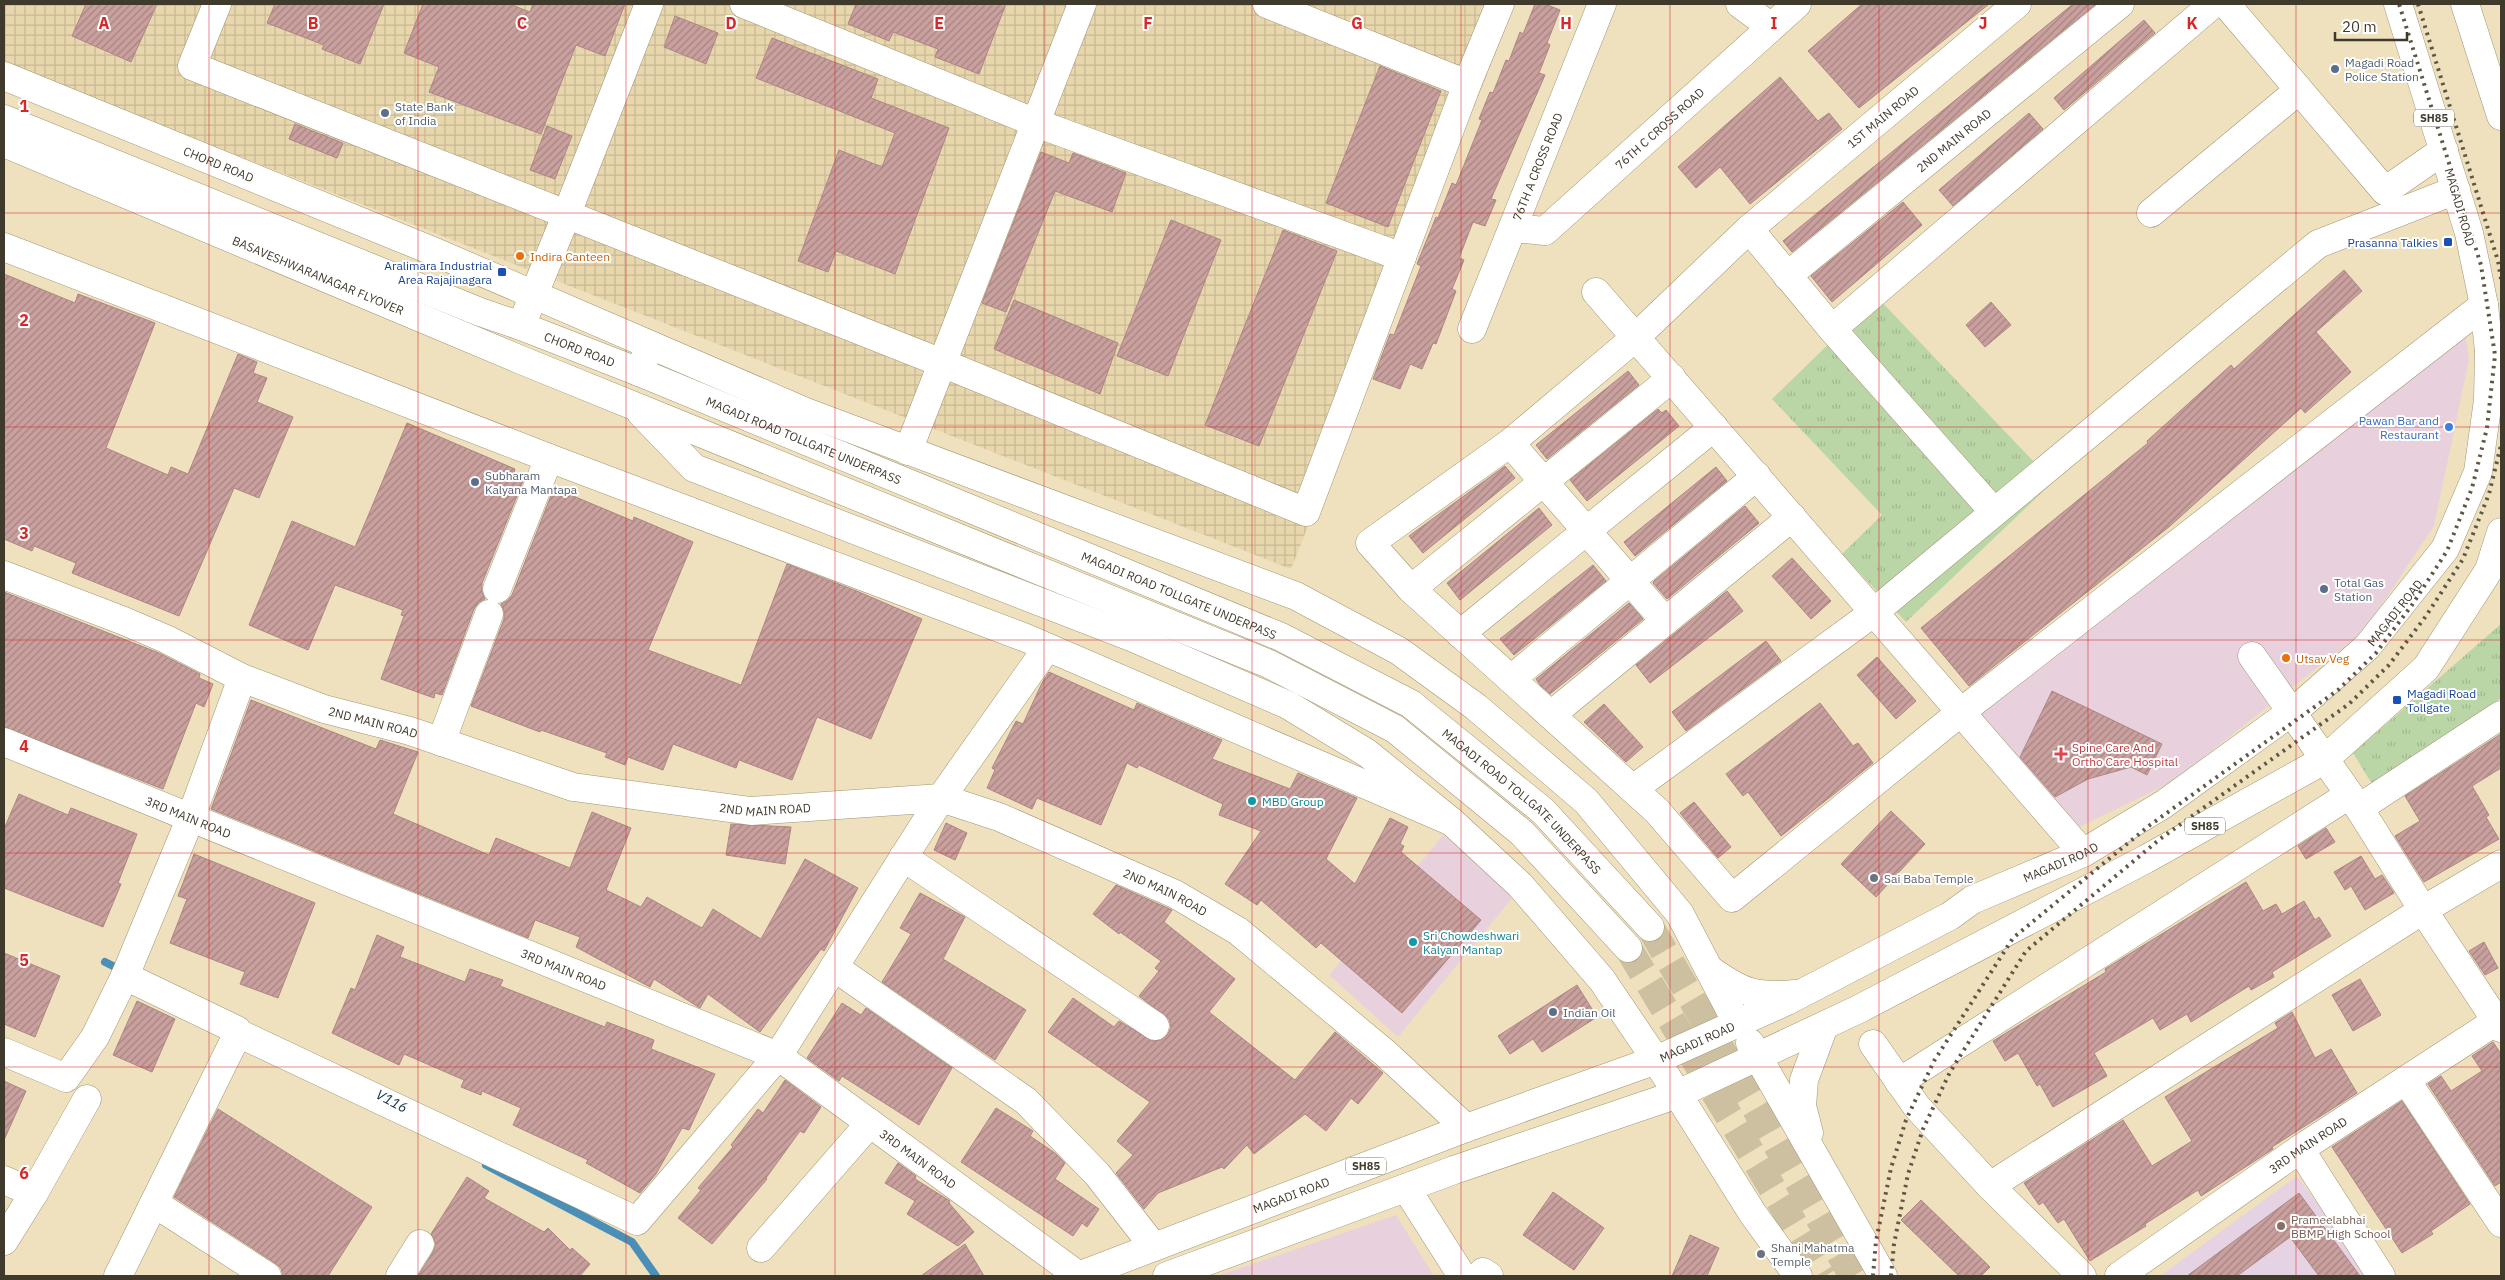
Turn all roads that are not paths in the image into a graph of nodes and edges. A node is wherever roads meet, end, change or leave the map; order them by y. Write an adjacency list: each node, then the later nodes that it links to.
1 (217, 4): 27 (street)
2 (649, 4): 27 (street)
3 (744, 4): 22 (street)
4 (1082, 4): 22 (street)
5 (1267, 4): 18 (street)
6 (1500, 4): 18 (street)
7 (1602, 4): 28 (street, 76TH A CROSS ROAD)
8 (1740, 4): 16 (street)
9 (1797, 4): 16 (street, 76TH C CROSS ROAD)
10 (2017, 4): 29 (street, 1ST MAIN ROAD)
11 (2120, 4): 32 (street, 2ND MAIN ROAD)
12 (2213, 4): 37 (street)
13 (2226, 4): 19 (street)
14 (2398, 4): 24 (street, MAGADI ROAD / SH85)
15 (2465, 4): 20 (street)
16 (1770, 26): 28 (street, 76TH C CROSS ROAD)
17 (4, 76): 34 (street, CHORD ROAD)
18 (1467, 84): 31 (street)
19 (2299, 90): 24 (street); 26 (street)
20 (2501, 116)
21 (4, 119): 36 (street, BASAVESHWARANAGAR FLYOVER)
22 (1036, 123): 31 (street); 41 (street)
23 (4, 143): 44 (street, BASAVESHWARANAGAR FLYOVER)
24 (2444, 150): 25 (street, MAGADI ROAD / SH85)
25 (2456, 190): 35 (street, MAGADI ROAD / SH85); 51 (street)
26 (2151, 213)
27 (566, 216): 34 (street); 41 (street)
28 (1514, 228): 38 (street, 76TH A CROSS ROAD)
29 (1749, 229): 32 (street); 39 (street, 1ST MAIN ROAD)
30 (4, 247): 48 (street)
31 (1402, 257): 41 (street)
32 (1787, 276): 37 (street)
33 (1596, 292): 39 (street)
34 (534, 295): 36 (street); 40 (street, CHORD ROAD)
35 (2484, 305): 65 (street); 66 (street, MAGADI ROAD / SH85)
36 (521, 326): 42 (street, CHORD ROAD)
37 (1832, 329): 51 (street)
38 (1472, 330)
39 (1636, 338): 43 (street); 46 (street, 1ST MAIN ROAD)
40 (650, 345): 42 (street); 47 (street, CHORD ROAD)
41 (942, 363): 47 (street)
42 (639, 372): 81 (street, MAGADI ROAD TOLLGATE UNDERPASS)
43 (1672, 378): 45 (street); 50 (street)
44 (633, 405): 76 (street); 82 (street, MAGADI ROAD TOLLGATE UNDERPASS)
45 (1714, 427): 49 (street); 53 (street)
46 (1510, 443): 50 (street); 57 (street, 1ST MAIN ROAD)
47 (908, 451): 84 (street, CHORD ROAD)
48 (549, 458): 61 (street); 70 (street)
49 (1757, 476): 52 (street); 56 (street)
50 (1544, 482): 53 (street); 57 (street)
51 (1994, 512): 58 (street)
52 (1792, 517): 58 (street); 59 (street)
53 (1586, 531): 56 (street); 60 (street)
54 (2501, 532): 71 (street, SH85)
55 (4, 575): 63 (street, 2ND MAIN ROAD)
56 (1630, 581): 59 (street); 64 (street)
57 (1412, 590): 60 (street)
58 (1874, 611): 65 (street); 72 (street)
59 (1666, 621): 67 (street)
60 (1460, 634): 64 (street)
61 (1047, 648): 73 (street); 76 (street)
62 (2252, 656): 66 (street)
63 (242, 678): 70 (street, 2ND MAIN ROAD); 75 (street)
64 (1511, 680): 67 (street)
65 (1961, 712): 72 (street); 77 (street)
66 (2290, 712): 71 (street); 77 (street, MAGADI ROAD / SH85)
67 (1551, 715): 72 (street)
68 (2501, 715): 74 (street)
69 (4, 742): 75 (street, 3RD MAIN ROAD)
70 (442, 742): 73 (street, 2ND MAIN ROAD)
71 (2324, 760): 74 (street); 90 (street, SH85)
72 (1633, 789)
73 (941, 798): 78 (street); 102 (street, 2ND MAIN ROAD)
74 (2354, 801): 80 (street); 98 (street)
75 (191, 817): 85 (street); 94 (street, 3RD MAIN ROAD)
76 (1452, 822): 96 (street)
77 (2083, 853): 86 (street, MAGADI ROAD / SH85)
78 (903, 857): 83 (street); 89 (street)
79 (2501, 864): 80 (street)
80 (2423, 910): 87 (street); 106 (street)
81 (1650, 927)
82 (1628, 948)
83 (834, 967): 94 (street); 113 (street)
84 (1709, 969): 86 (street); 88 (street, CHORD ROAD)
85 (126, 977): 91 (street); 93 (street)
86 (1802, 994): 88 (street, MAGADI ROAD / SH85)
87 (2500, 1022): 97 (street, 3RD MAIN ROAD)
88 (1738, 1025): 95 (street, CHORD ROAD); 96 (street, MAGADI ROAD / SH85)
89 (1155, 1026)
90 (1824, 1026): 95 (street, SH85); 104 (street)
91 (237, 1031): 94 (street); 109 (street)
92 (1872, 1044): 98 (street)
93 (4, 1052)
94 (778, 1056): 101 (street, 3RD MAIN ROAD)
95 (1758, 1058): 99 (street, SH85); 104 (street, CHORD ROAD)
96 (1656, 1060): 99 (street); 102 (street, MAGADI ROAD / SH85)
97 (2406, 1080): 103 (street, 3RD MAIN ROAD); 110 (street)
98 (1899, 1082): 106 (street)
99 (1678, 1094): 107 (street, SH85); 123 (street)
100 (87, 1099): 108 (street)
101 (870, 1123): 114 (street); 118 (street, 3RD MAIN ROAD)
102 (1466, 1128): 113 (street, MAGADI ROAD / SH85)
103 (2300, 1149): 126 (street, 3RD MAIN ROAD); 127 (street)
104 (1816, 1159): 124 (street)
105 (4, 1180): 108 (street)
106 (1990, 1186): 125 (street)
107 (1406, 1188): 119 (street, SH85); 120 (street)
108 (34, 1193): 111 (street)
109 (154, 1203): 115 (street); 116 (street)
110 (2501, 1223)
111 (4, 1241)
112 (420, 1244): 117 (street)
113 (1154, 1247): 118 (street, MAGADI ROAD / SH85)
114 (761, 1248)
115 (118, 1276)
116 (266, 1276)
117 (400, 1276)
118 (1078, 1276)
119 (1167, 1276)
120 (1462, 1276)
121 (1479, 1276): 122 (street)
122 (1489, 1276)
123 (1798, 1276)
124 (1883, 1276)
125 (2082, 1276)
126 (2119, 1276)
127 (2381, 1276)

